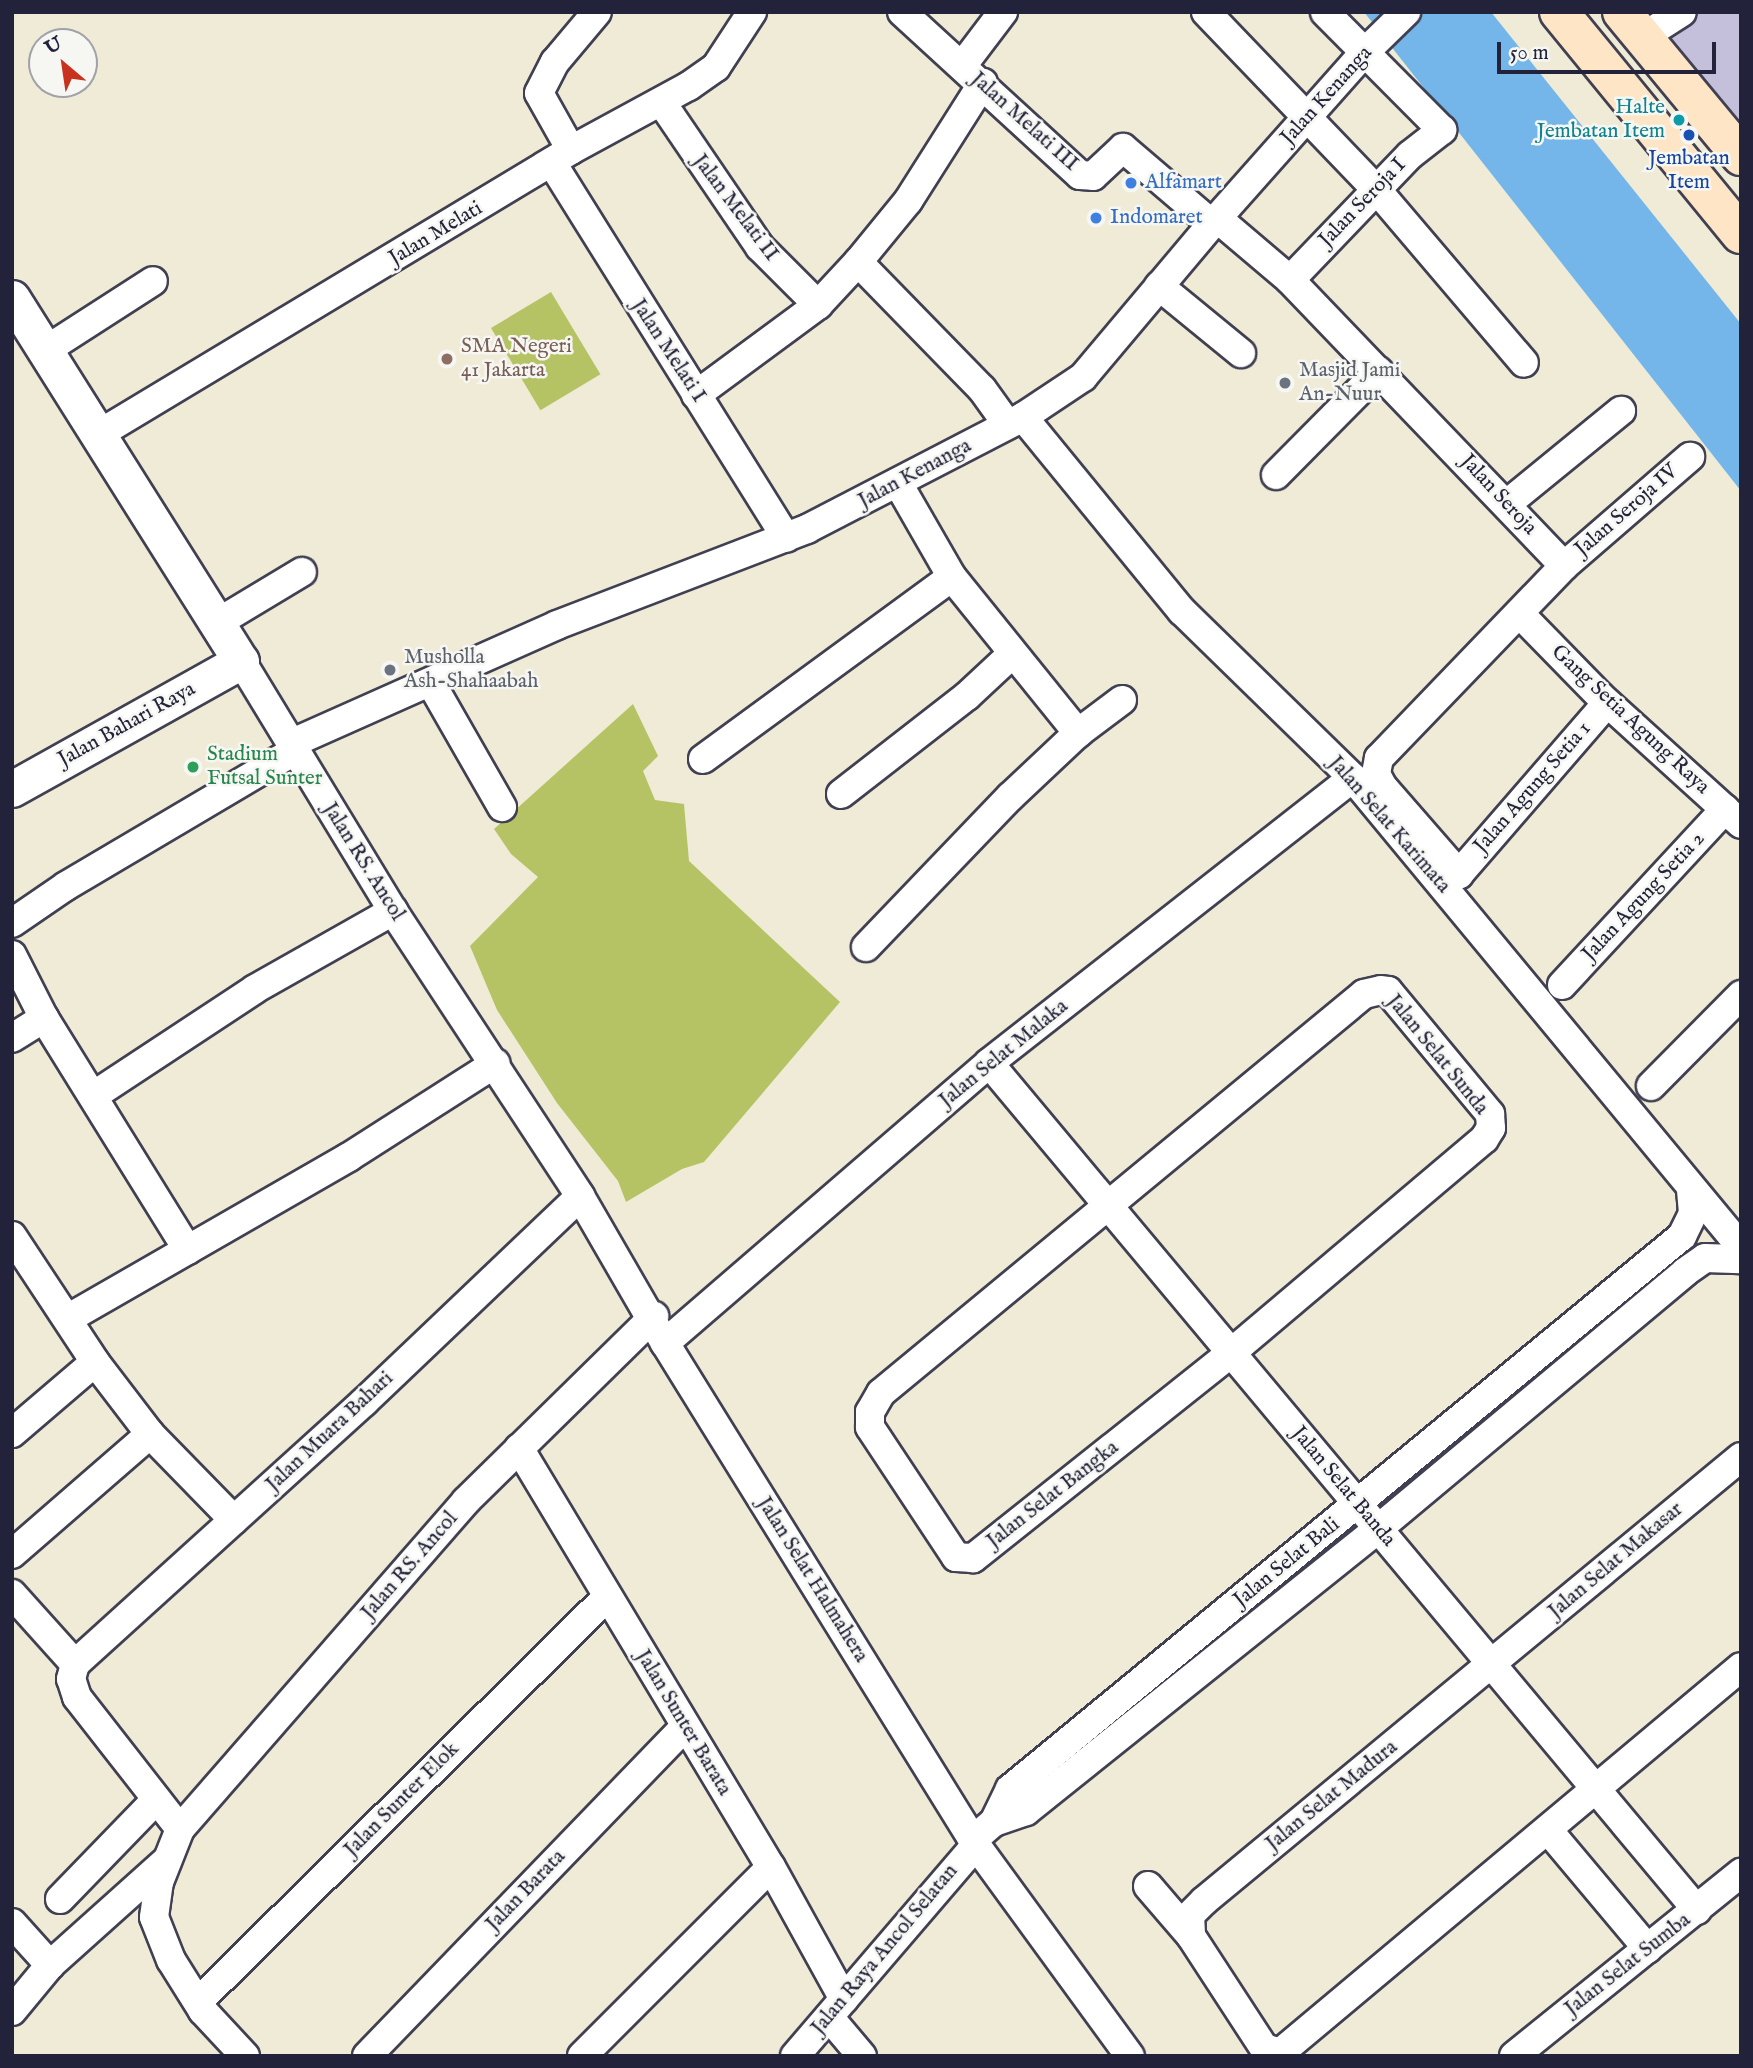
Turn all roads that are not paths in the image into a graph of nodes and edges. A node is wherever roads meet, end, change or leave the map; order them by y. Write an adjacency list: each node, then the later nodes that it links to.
1 (597, 12): 16 (street, Jalan Melati I)
2 (752, 12): 13 (street, Jalan Melati)
3 (902, 12): 12 (street, Jalan Melati III)
4 (1003, 12): 12 (street)
5 (1206, 12): 14 (street)
6 (1325, 12): 11 (street)
7 (1406, 12): 11 (street, Jalan Kenanga)
8 (1559, 12): 19 (main road)
9 (1682, 12): 10 (street)
10 (1632, 25): 15 (main road)
11 (1371, 47): 14 (street, Jalan Kenanga); 17 (street, Jalan Seroja I)
12 (972, 75): 18 (street, Jalan Melati III); 20 (street)
13 (662, 103): 16 (street, Jalan Melati); 25 (street, Jalan Melati II)
14 (1307, 117): 17 (street); 18 (street, Jalan Kenanga)
15 (1741, 156)
16 (561, 157): 30 (street, Jalan Melati I); 33 (street, Jalan Melati)
17 (1376, 189): 21 (street, Jalan Seroja I); 28 (street)
18 (1214, 221): 21 (street, Jalan Seroja); 23 (street, Jalan Kenanga)
19 (1741, 234)
20 (858, 262): 25 (street); 32 (street)
21 (1290, 280): 29 (street, Jalan Seroja)
22 (153, 281): 26 (street)
23 (1159, 286): 27 (street); 32 (street, Jalan Kenanga)
24 (12, 298): 26 (street, Jalan RS. Ancol)
25 (818, 305): 30 (street)
26 (30, 340): 33 (street, Jalan RS. Ancol)
27 (1241, 353)
28 (1524, 363)
29 (1379, 371): 35 (street); 37 (street, Jalan Seroja)
30 (696, 395): 38 (street, Jalan Melati I)
31 (1621, 411): 37 (street)
32 (1015, 421): 36 (street, Jalan Kenanga); 52 (street, Jalan Selat Karimata)
33 (99, 434): 43 (street, Jalan RS. Ancol)
34 (1690, 457): 39 (street, Jalan Seroja IV)
35 (1276, 475)
36 (899, 485): 38 (street, Jalan Kenanga); 41 (street)
37 (1508, 503): 39 (street, Jalan Seroja)
38 (786, 538): 46 (street, Jalan Kenanga)
39 (1564, 566): 42 (street)
40 (302, 572): 43 (street)
41 (952, 577): 44 (street); 51 (street)
42 (1520, 614): 48 (street, Gang Setia Agung Raya); 48 (street, Jalan Agung Setia 1)
43 (218, 623): 45 (street, Jalan RS. Ancol)
44 (1012, 654): 49 (street); 54 (street)
45 (241, 661): 50 (street, Jalan RS. Ancol); 53 (street, Jalan Bahari Raya)
46 (431, 683): 50 (street, Jalan Kenanga); 55 (street)
47 (1122, 700): 49 (street)
48 (1607, 703): 56 (street, Gang Setia Agung Raya)
49 (1078, 733): 59 (street)
50 (292, 748): 57 (street, Jalan RS. Ancol); 58 (street, Jalan Kenanga)
51 (703, 759)
52 (1353, 778): 66 (street, Jalan Selat Malaka); 69 (street, Jalan Selat Karimata)
53 (12, 789)
54 (841, 794)
55 (502, 807)
56 (1733, 817): 61 (street, Jalan Agung Setia 2)
57 (393, 911): 65 (street, Jalan RS. Ancol); 68 (street)
58 (12, 923)
59 (866, 947)
60 (12, 955): 63 (street)
61 (1562, 985)
62 (1741, 995): 67 (street)
63 (44, 1018): 64 (street); 68 (street)
64 (12, 1038)
65 (496, 1063): 70 (street, Jalan RS. Ancol); 74 (street)
66 (989, 1063): 71 (street, Jalan Selat Banda); 77 (street, Jalan Selat Malaka)
67 (1651, 1086)
68 (93, 1096): 74 (street)
69 (1691, 1191): 73 (street, Jalan Selat Karimata); 84 (street, Jalan Selat Bali)
70 (580, 1196): 77 (street, Jalan RS. Ancol); 85 (street, Jalan Muara Bahari)
71 (1108, 1205): 78 (street, Jalan Selat Banda); 78 (street, Jalan Selat Bangka); 78 (street, Jalan Selat Sunda)
72 (12, 1236): 76 (street)
73 (1741, 1247)
74 (188, 1250): 76 (street)
75 (1741, 1259): 86 (street, Jalan Selat Bali)
76 (69, 1318): 79 (street)
77 (659, 1329): 82 (street, Jalan RS. Ancol); 98 (street, Jalan Selat Halmahera)
78 (1231, 1353): 84 (street, Jalan Selat Banda)
79 (95, 1362): 80 (street); 81 (street)
80 (12, 1433)
81 (150, 1434): 85 (street); 87 (street)
82 (519, 1448): 89 (street, Jalan Sunter Barata); 96 (street, Jalan RS. Ancol)
83 (1741, 1457): 91 (street, Jalan Selat Makasar)
84 (1359, 1505): 86 (street, Jalan Selat Banda); 98 (street, Jalan Selat Bali)
85 (234, 1520): 90 (street, Jalan Muara Bahari)
86 (1378, 1529): 91 (street, Jalan Selat Banda); 98 (street, Jalan Selat Bali)
87 (12, 1554)
88 (12, 1594): 90 (street)
89 (607, 1597): 93 (street, Jalan Sunter Barata); 109 (street, Jalan Sunter Elok)
90 (75, 1664): 95 (street)
91 (1492, 1665): 94 (street, Jalan Selat Banda); 106 (street, Jalan Selat Madura)
92 (1741, 1667): 94 (street)
93 (685, 1727): 100 (street, Jalan Sunter Barata); 114 (street, Jalan Barata)
94 (1597, 1790): 97 (street); 104 (street, Jalan Selat Banda)
95 (155, 1801): 96 (street); 103 (street)
96 (180, 1829): 99 (street)
97 (1548, 1830): 107 (street); 112 (street)
98 (978, 1835): 110 (street, Jalan Raya Ancol Selatan); 118 (street, Jalan Raya Ancol Selatan)
99 (167, 1860): 108 (street); 109 (street)
100 (771, 1867): 110 (street, Jalan Sunter Barata); 115 (street)
101 (1741, 1873): 104 (street, Jalan Selat Sumba)
102 (1148, 1886): 106 (street)
103 (60, 1899)
104 (1697, 1910): 107 (street, Jalan Selat Sumba)
105 (12, 1923): 108 (street)
106 (1191, 1936): 112 (street)
107 (1648, 1949): 119 (street, Jalan Selat Sumba)
108 (50, 1965): 111 (street)
109 (198, 2002): 113 (street)
110 (837, 2008): 116 (street, Jalan Raya Ancol Selatan); 117 (street, Jalan Sunter Barata)
111 (12, 2011)
112 (1281, 2054)
113 (245, 2056)
114 (367, 2056)
115 (582, 2056)
116 (795, 2056)
117 (862, 2056)
118 (1130, 2056)
119 (1514, 2056)

